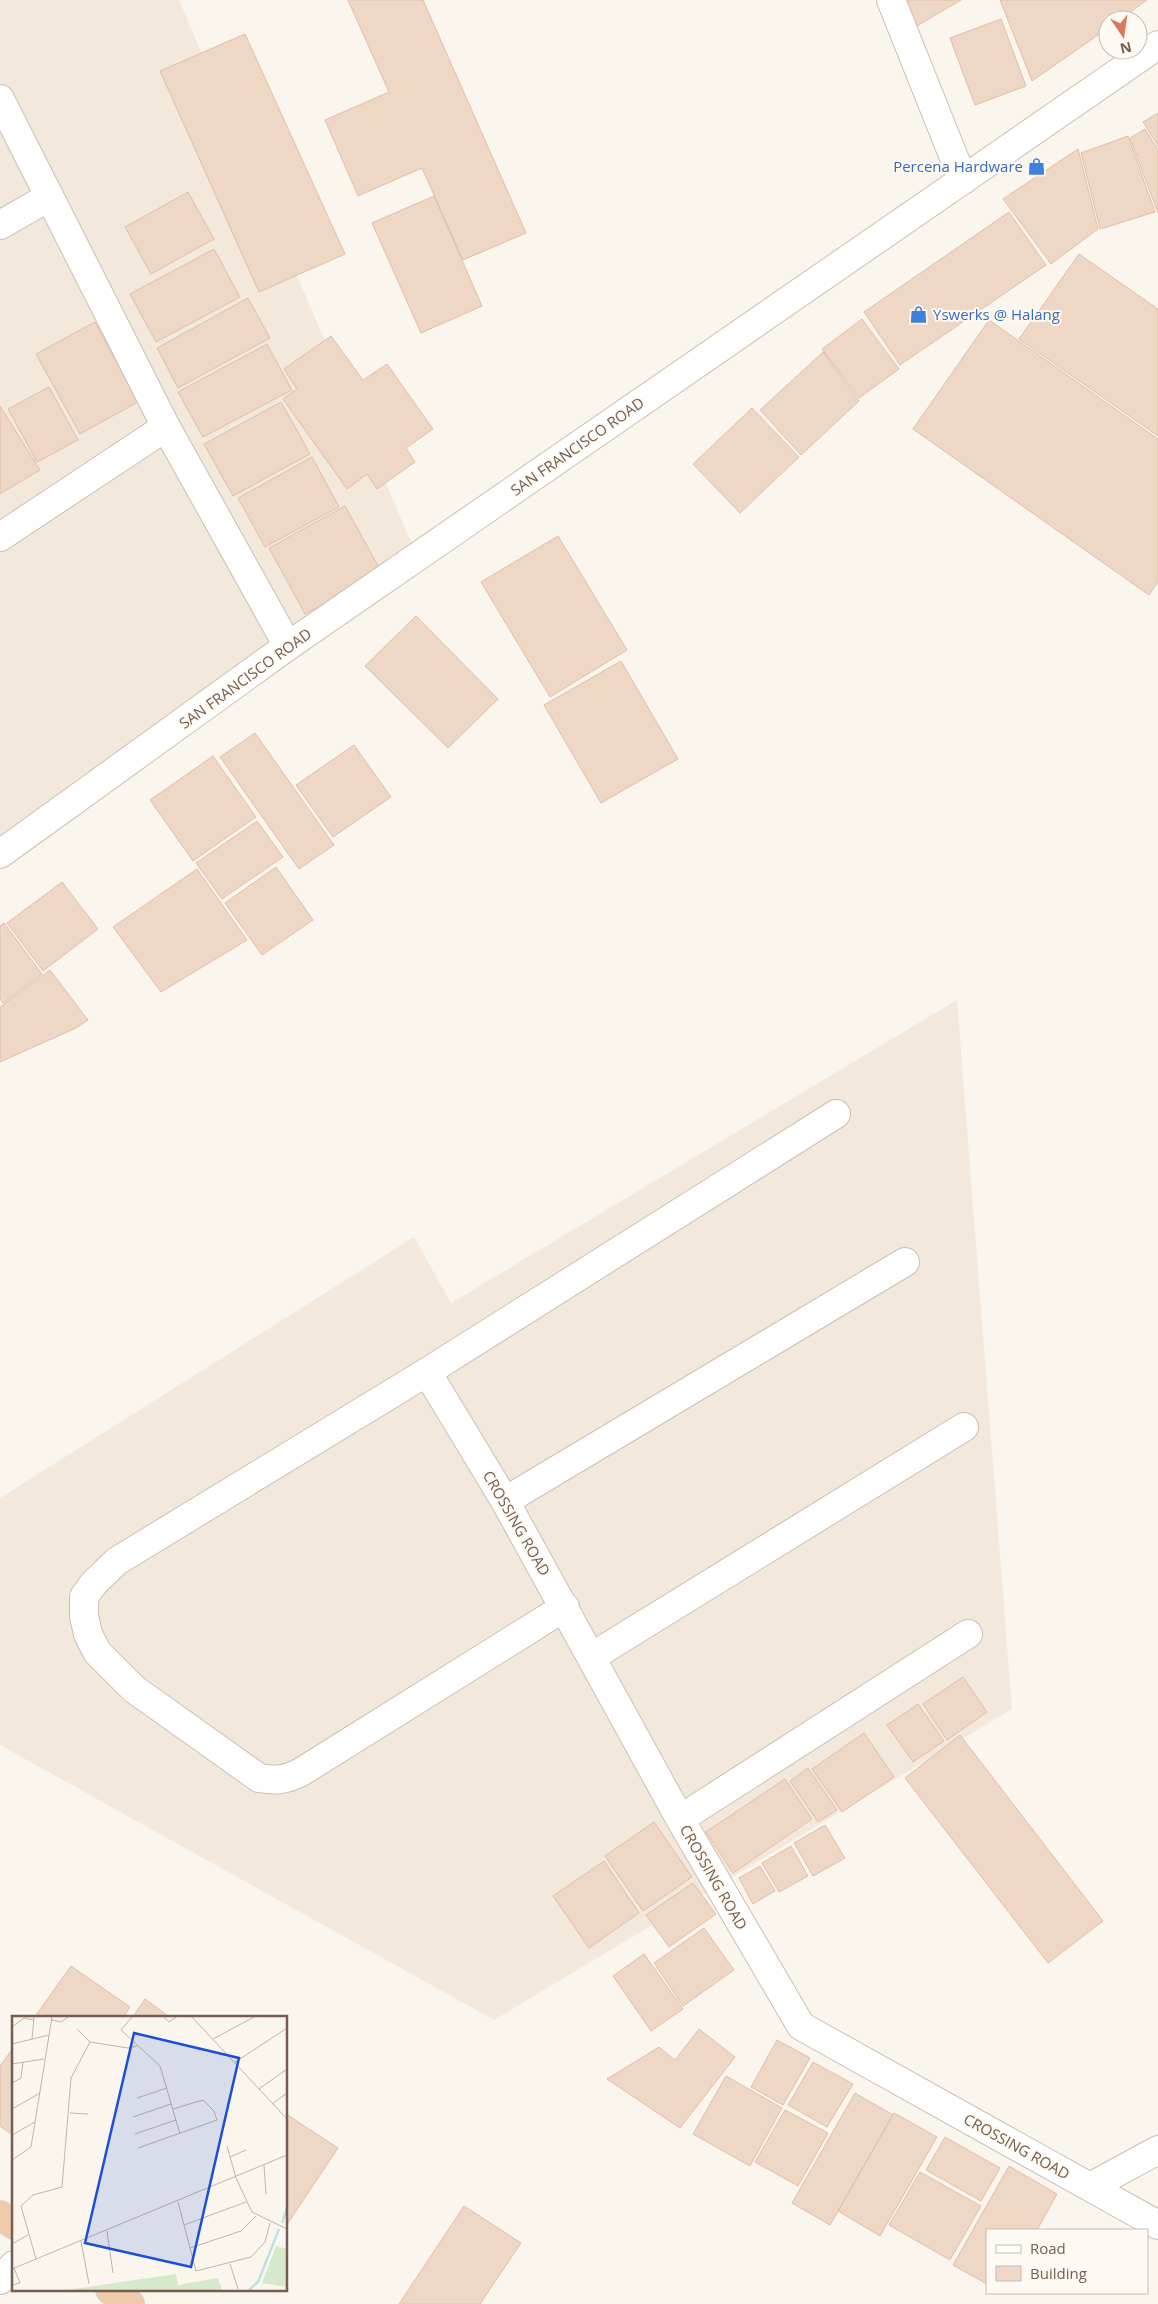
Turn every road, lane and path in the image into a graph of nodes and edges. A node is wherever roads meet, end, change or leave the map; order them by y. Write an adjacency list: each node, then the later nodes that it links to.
1 (891, 0): 4 (street)
2 (1158, 45): 4 (street, SAN FRANCISCO ROAD)
3 (0, 99): 5 (street)
4 (963, 180): 9 (street, SAN FRANCISCO ROAD)
5 (49, 197): 6 (street); 7 (street)
6 (0, 225)
7 (166, 427): 8 (street); 9 (street)
8 (0, 537)
9 (288, 646): 10 (street, SAN FRANCISCO ROAD)
10 (0, 854)
11 (836, 1114): 13 (street)
12 (905, 1262): 15 (street)
13 (427, 1372): 15 (street, CROSSING ROAD); 16 (street)
14 (964, 1427): 18 (street)
15 (505, 1501): 16 (street, CROSSING ROAD)
16 (565, 1607): 18 (street, CROSSING ROAD)
17 (968, 1634): 19 (street)
18 (593, 1656): 19 (street, CROSSING ROAD)
19 (680, 1819): 21 (street, CROSSING ROAD)
20 (1158, 2150): 21 (street)
21 (1090, 2187): 24 (street, CROSSING ROAD)
22 (0, 2215): 23 (highway)
23 (12, 2224)
24 (1158, 2225)
25 (12, 2267): 26 (street)
26 (0, 2280)
27 (113, 2292): 28 (highway)
28 (130, 2304)

